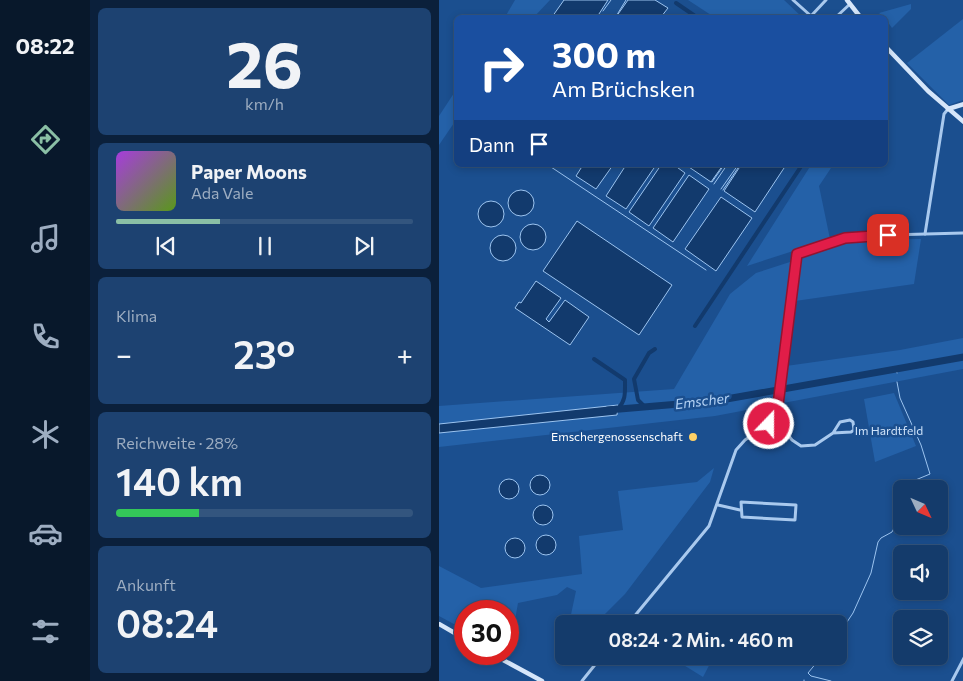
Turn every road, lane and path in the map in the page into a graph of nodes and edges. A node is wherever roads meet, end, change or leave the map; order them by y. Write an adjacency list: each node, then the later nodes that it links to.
1 (793, 0): 4 (street)
2 (826, 0): 5 (street)
3 (849, 3): 6 (street); 7 (main road)
4 (810, 15)
5 (814, 15)
6 (838, 15)
7 (859, 15)
8 (888, 49): 10 (main road)
9 (963, 104): 10 (main road)
10 (948, 109): 11 (main road); 13 (street)
11 (963, 122)
12 (963, 233): 13 (street)
13 (925, 234): 14 (street)
14 (774, 417): 15 (street); 16 (street)
15 (833, 433): 15 (street)
16 (717, 505): 17 (street); 18 (street)
17 (740, 510): 17 (street)
18 (635, 615)
19 (439, 624): 20 (main road)
20 (454, 633)
21 (963, 658): 26 (street)
22 (512, 665): 24 (main road)
23 (595, 665): 25 (street)
24 (542, 681)
25 (582, 681)
26 (952, 681)

